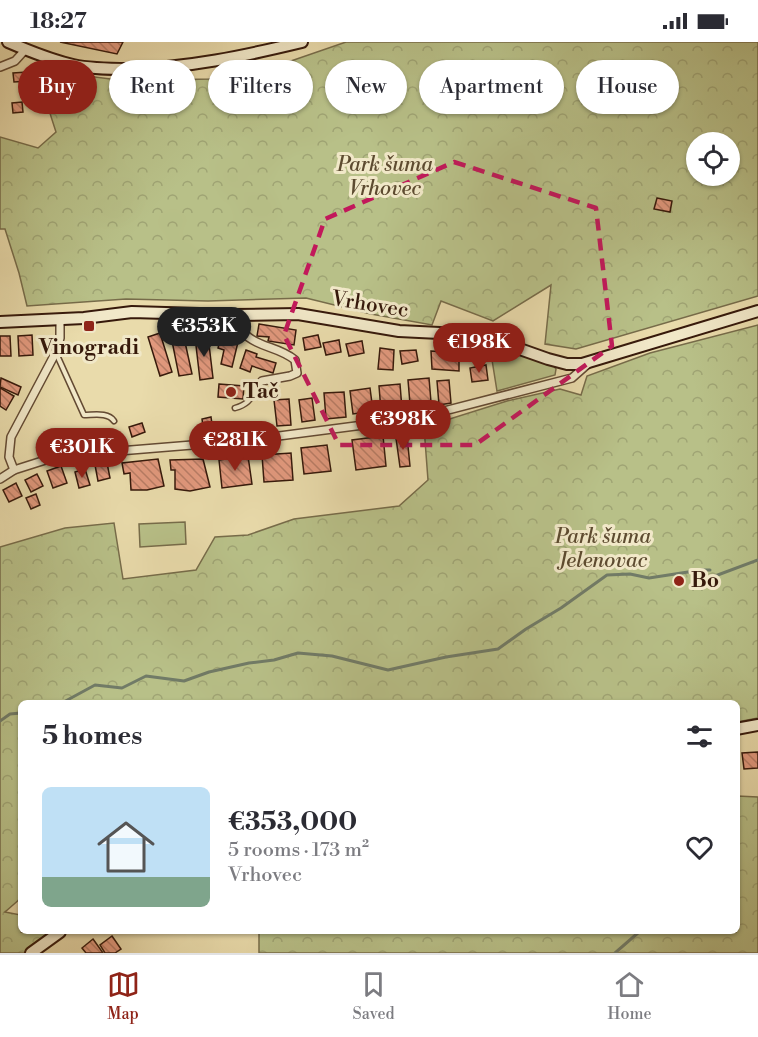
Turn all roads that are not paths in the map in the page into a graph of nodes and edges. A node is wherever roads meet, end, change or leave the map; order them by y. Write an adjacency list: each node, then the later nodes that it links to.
1 (8, 42): 3 (street)
2 (302, 42): 3 (street)
3 (25, 50): 4 (street)
4 (0, 67)
5 (758, 311): 10 (street, Vrhovec)
6 (234, 315): 7 (street, Vrhovec); 11 (street, Vrhovec); 12 (street)
7 (60, 319): 8 (street, Vrhovec); 9 (street)
8 (0, 322)
9 (56, 352): 15 (lane); 16 (street)
10 (590, 362): 11 (street, Vrhovec); 13 (street)
11 (562, 363): 13 (street)
12 (262, 381): 14 (lane)
13 (560, 381): 16 (street)
14 (235, 408)
15 (114, 422)
16 (15, 470): 17 (street)
17 (0, 479)
18 (758, 725): 19 (street)
19 (740, 728)
20 (57, 934): 21 (street)
21 (31, 953)

